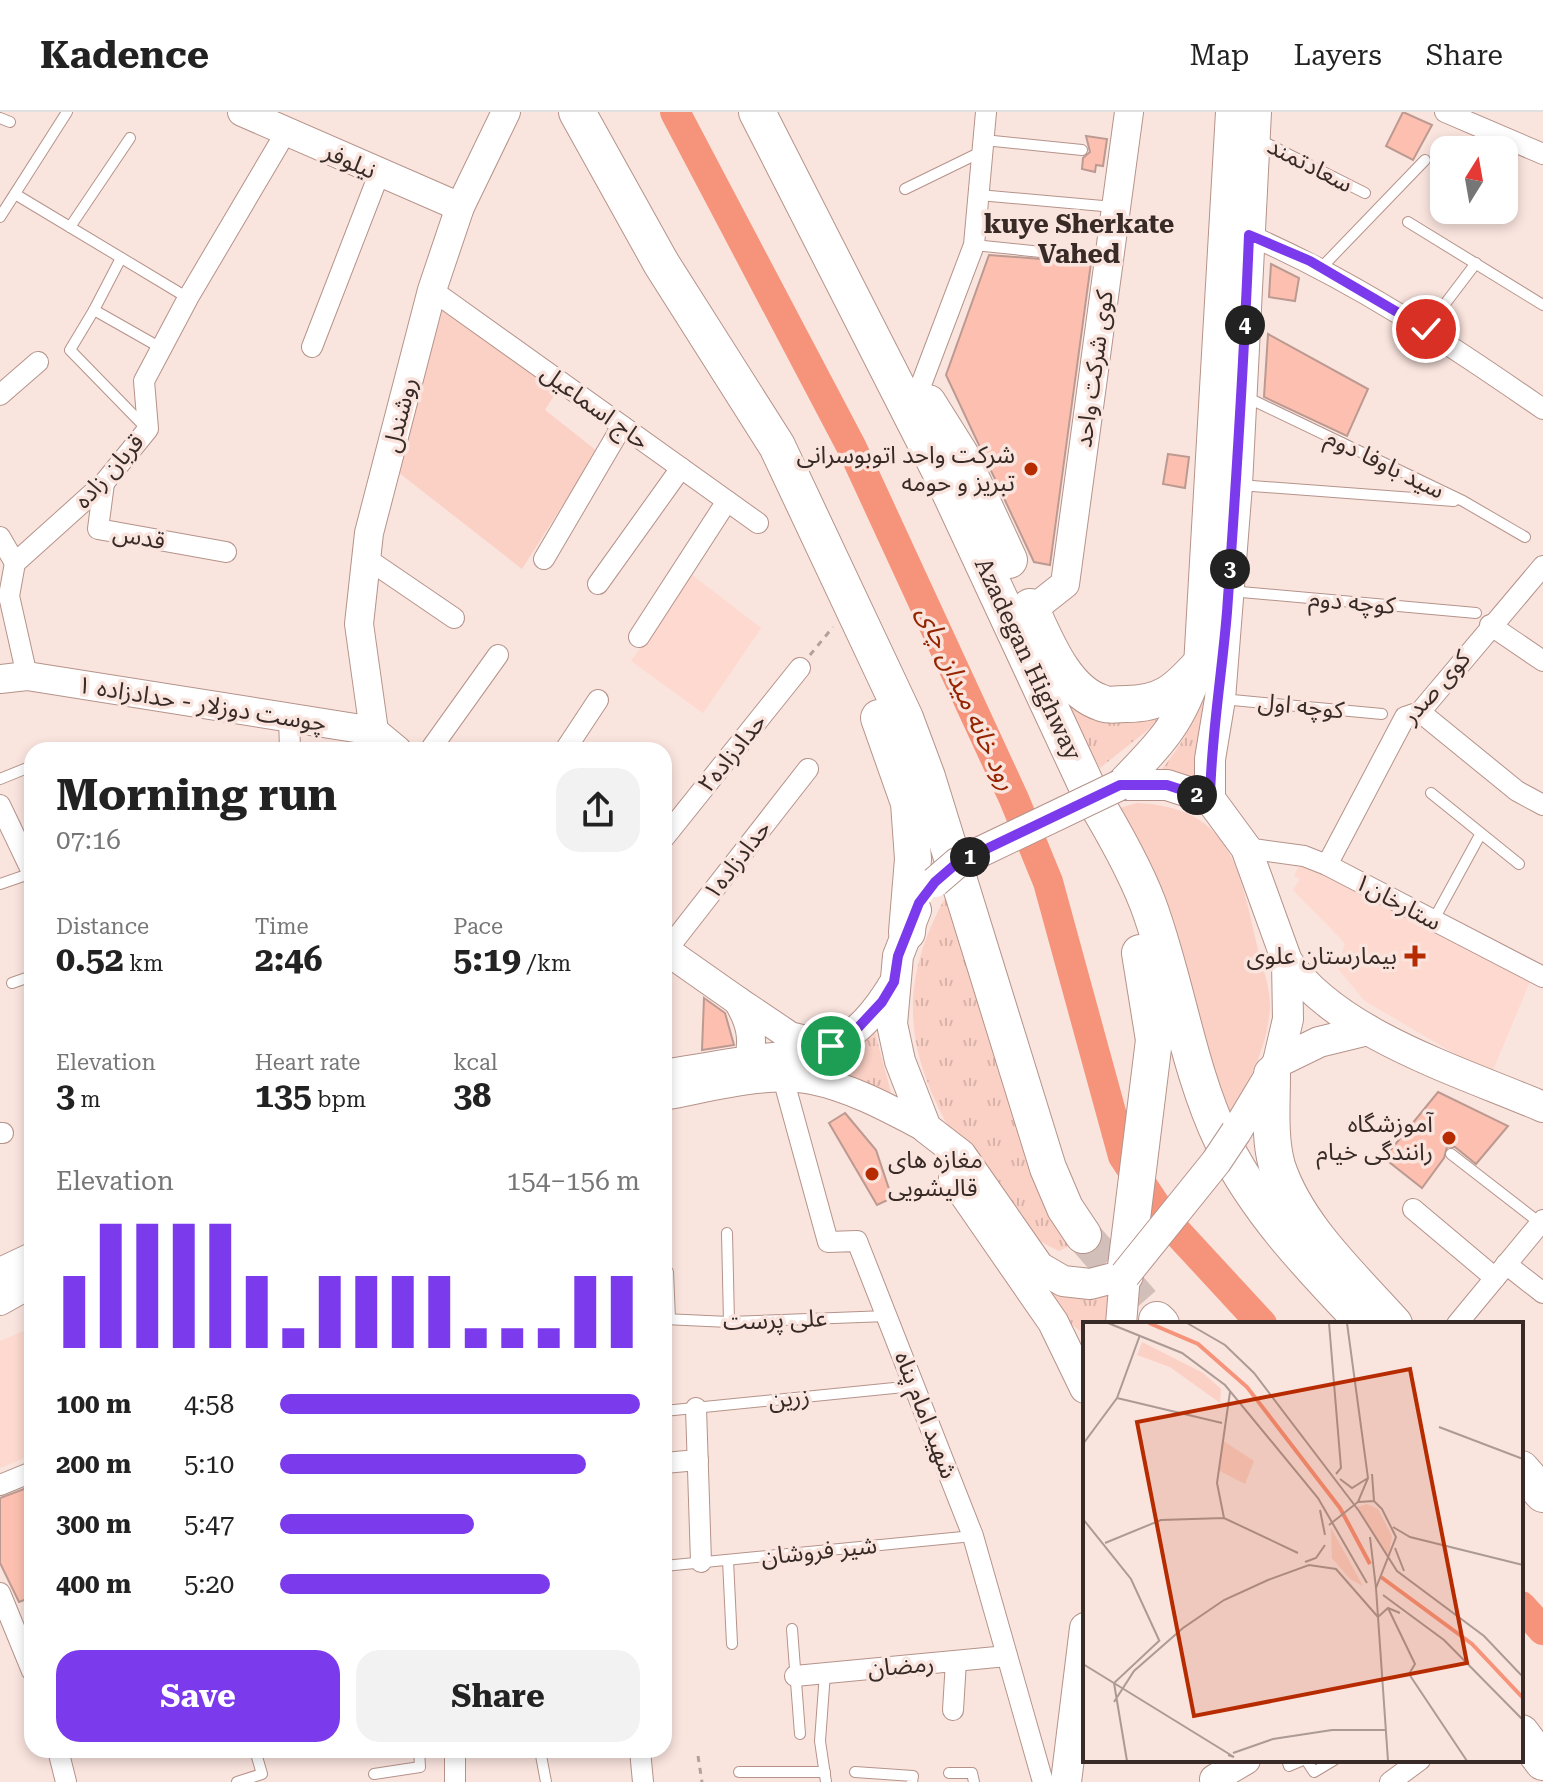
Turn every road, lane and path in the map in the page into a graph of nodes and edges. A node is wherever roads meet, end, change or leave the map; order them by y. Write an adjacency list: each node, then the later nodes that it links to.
1 (67, 112): 20 (lane)
2 (242, 112): 11 (street, نیلوفر)
3 (506, 112): 22 (street, روشندل)
4 (577, 112): 31 (highway)
5 (757, 112): 38 (highway, Azadegan Highway)
6 (986, 112): 13 (street)
7 (1129, 112): 23 (street, کوی شرکت واحد)
8 (1231, 112): 71 (main road)
9 (1445, 112): 15 (street)
10 (1256, 125): 19 (lane, سعادتمند); 27 (main road)
11 (286, 132): 17 (street, نیلوفر); 35 (street, قربان زاده)
12 (130, 138): 26 (lane)
13 (983, 146): 14 (lane); 18 (lane); 21 (street)
14 (1082, 150)
15 (1543, 154)
16 (1425, 160): 33 (lane)
17 (379, 174): 22 (street, نیلوفر); 40 (street)
18 (905, 189)
19 (1365, 193)
20 (15, 194): 24 (lane); 26 (lane)
21 (979, 195): 23 (lane); 28 (street)
22 (460, 207): 34 (street, روشندل)
23 (1116, 207): 64 (street, کوی شرکت واحد)
24 (0, 217)
25 (1408, 222): 32 (lane)
26 (70, 227): 30 (lane)
27 (1249, 235): 33 (street); 45 (main road)
28 (974, 245): 29 (lane); 43 (street)
29 (1070, 255)
30 (121, 258): 35 (lane); 37 (lane)
31 (661, 263): 67 (highway); 94 (highway)
32 (1476, 263): 36 (lane); 39 (lane)
33 (1321, 268): 39 (street)
34 (432, 290): 47 (street, حاج اسماعیل); 58 (street, روشندل)
35 (188, 298): 41 (street, قربان زاده)
36 (1543, 305)
37 (94, 310): 41 (lane); 48 (lane)
38 (865, 329): 43 (highway); 87 (highway, Azadegan Highway)
39 (1426, 329): 46 (street)
40 (312, 347)
41 (161, 348): 48 (street, قربان زاده)
42 (38, 362): 44 (street)
43 (919, 390): 64 (highway)
44 (0, 395)
45 (1242, 395): 51 (main road); 53 (lane, سید باوفا دوم)
46 (1543, 409)
47 (622, 426): 49 (street, حاج اسماعیل); 59 (street)
48 (148, 429): 50 (street, قربان زاده)
49 (681, 468): 52 (street, حاج اسماعیل); 62 (street)
50 (104, 483): 57 (street, قدس); 60 (street, قربان زاده)
51 (1237, 485): 53 (lane); 63 (main road)
52 (727, 501): 54 (street, حاج اسماعیل); 68 (street)
53 (1463, 501): 56 (lane, سید باوفا دوم)
54 (758, 523)
55 (0, 537): 60 (street)
56 (1525, 537)
57 (226, 552)
58 (366, 558): 65 (street); 79 (street, روشندل)
59 (544, 559)
60 (15, 563): 73 (street)
61 (1543, 566): 66 (street, کوی صدر)
62 (598, 584)
63 (1228, 591): 66 (lane, کوچه دوم); 74 (main road)
64 (1032, 610): 71 (highway)
65 (454, 618)
66 (1483, 619): 70 (street); 76 (street, کوی صدر)
67 (835, 623): 72 (path); 102 (highway)
68 (639, 637)
69 (498, 655): 82 (street)
70 (1543, 661)
71 (1199, 666): 87 (main road)
72 (800, 668): 92 (street, حدادزاده۲)
73 (14, 678): 78 (street, چوست دوزلار - حدادزاده ۱)
74 (1220, 699): 77 (lane, کوچه اول); 89 (main road)
75 (598, 700): 83 (street)
76 (1420, 712): 91 (street); 98 (street, کوی صدر)
77 (1382, 714)
78 (289, 717): 79 (street, چوست دوزلار - حدادزاده ۱); 80 (street)
79 (374, 731): 81 (street)
80 (290, 742)
81 (387, 742)
82 (436, 742)
83 (570, 742)
84 (24, 769): 86 (lane)
85 (808, 769): 103 (street, حدادزاده۱)
86 (0, 779)
87 (1104, 788): 89 (main road); 94 (main road, bridge); 127 (highway); 136 (highway, Azadegan Highway)
88 (1431, 793): 93 (lane)
89 (1210, 799): 95 (main road)
90 (0, 805): 96 (street)
91 (1543, 805)
92 (672, 828)
93 (1480, 835): 97 (lane); 101 (lane)
94 (1007, 839): 102 (main road, bridge)
95 (1246, 848): 98 (street, ستارخان۱); 105 (main road)
96 (24, 855)
97 (1519, 864)
98 (1327, 865): 101 (street, ستارخان۱)
99 (24, 875): 100 (lane)
100 (0, 884)
101 (1433, 921): 106 (street, ستارخان۱)
102 (907, 932): 108 (main road)
103 (672, 941)
104 (672, 955): 110 (street)
105 (1287, 961): 111 (main road); 114 (main road)
106 (1543, 977)
107 (24, 979): 109 (lane)
108 (894, 982): 112 (street); 119 (main road)
109 (12, 983)
110 (738, 1001): 112 (street); 113 (street)
111 (1368, 1030): 114 (main road); 118 (main road)
112 (831, 1046): 113 (street)
113 (749, 1060): 115 (street)
114 (1275, 1068): 127 (main road, bridge); 137 (highway)
115 (672, 1073)
116 (783, 1078): 117 (street); 119 (street); 131 (street, شهید امام پناه)
117 (672, 1095)
118 (1543, 1107)
119 (926, 1128): 127 (main road); 134 (main road)
120 (1451, 1154): 122 (lane)
121 (1413, 1209): 125 (street)
122 (1542, 1221): 125 (street)
123 (727, 1233): 133 (lane)
124 (24, 1261): 126 (street)
125 (1500, 1271): 129 (street); 138 (street)
126 (0, 1272)
127 (1125, 1275): 135 (main road)
128 (24, 1288): 130 (street)
129 (1543, 1293)
130 (0, 1301)
131 (887, 1316): 133 (lane, علی پرست); 141 (street, شهید امام پناه)
132 (672, 1319): 133 (lane, علی پرست)
133 (729, 1322)
134 (1053, 1322): 139 (main road); 140 (main road)
135 (1121, 1322)
136 (1363, 1322)
137 (1392, 1322)
138 (1459, 1322)
139 (1083, 1344)
140 (1083, 1384)
141 (914, 1386): 142 (lane, زرین); 152 (street, شهید امام پناه)
142 (696, 1408): 143 (lane, زرین); 144 (street)
143 (672, 1410)
144 (698, 1460): 145 (street); 154 (street)
145 (672, 1462)
146 (1523, 1471): 150 (highway)
147 (24, 1475): 148 (street)
148 (0, 1485)
149 (1523, 1493): 151 (highway)
150 (1543, 1494)
151 (1543, 1515)
152 (973, 1536): 153 (lane, شیر فروشان); 161 (street, شهید امام پناه)
153 (728, 1560): 154 (lane, شیر فروشان); 158 (lane)
154 (701, 1562): 155 (lane, شیر فروشان)
155 (672, 1565)
156 (0, 1593): 160 (street)
157 (792, 1629): 164 (lane)
158 (732, 1644)
159 (1083, 1644): 195 (main road)
160 (24, 1652)
161 (1007, 1656): 162 (street, رمضان); 194 (street, شهید امام پناه)
162 (956, 1661): 163 (street, رمضان); 165 (street)
163 (825, 1673): 164 (street, رمضان); 184 (lane)
164 (795, 1676): 166 (lane)
165 (953, 1710)
166 (800, 1734)
167 (1523, 1736): 179 (highway)
168 (698, 1756): 191 (path)
169 (60, 1758): 186 (street)
170 (257, 1758): 187 (lane)
171 (419, 1758): 183 (lane)
172 (455, 1758): 188 (street)
173 (542, 1758): 189 (lane)
174 (641, 1758): 190 (street)
175 (1243, 1762): 185 (street)
176 (1306, 1762): 177 (lane)
177 (1331, 1762)
178 (1415, 1762): 196 (street)
179 (1543, 1762)
180 (739, 1772): 184 (lane)
181 (855, 1772): 192 (lane)
182 (949, 1773): 193 (lane)
183 (374, 1774)
184 (825, 1777)
185 (1211, 1781)
186 (66, 1782)
187 (237, 1782)
188 (455, 1782)
189 (546, 1782)
190 (643, 1782)
191 (702, 1782)
192 (912, 1782)
193 (974, 1782)
194 (1043, 1782)
195 (1066, 1782)
196 (1390, 1782)

